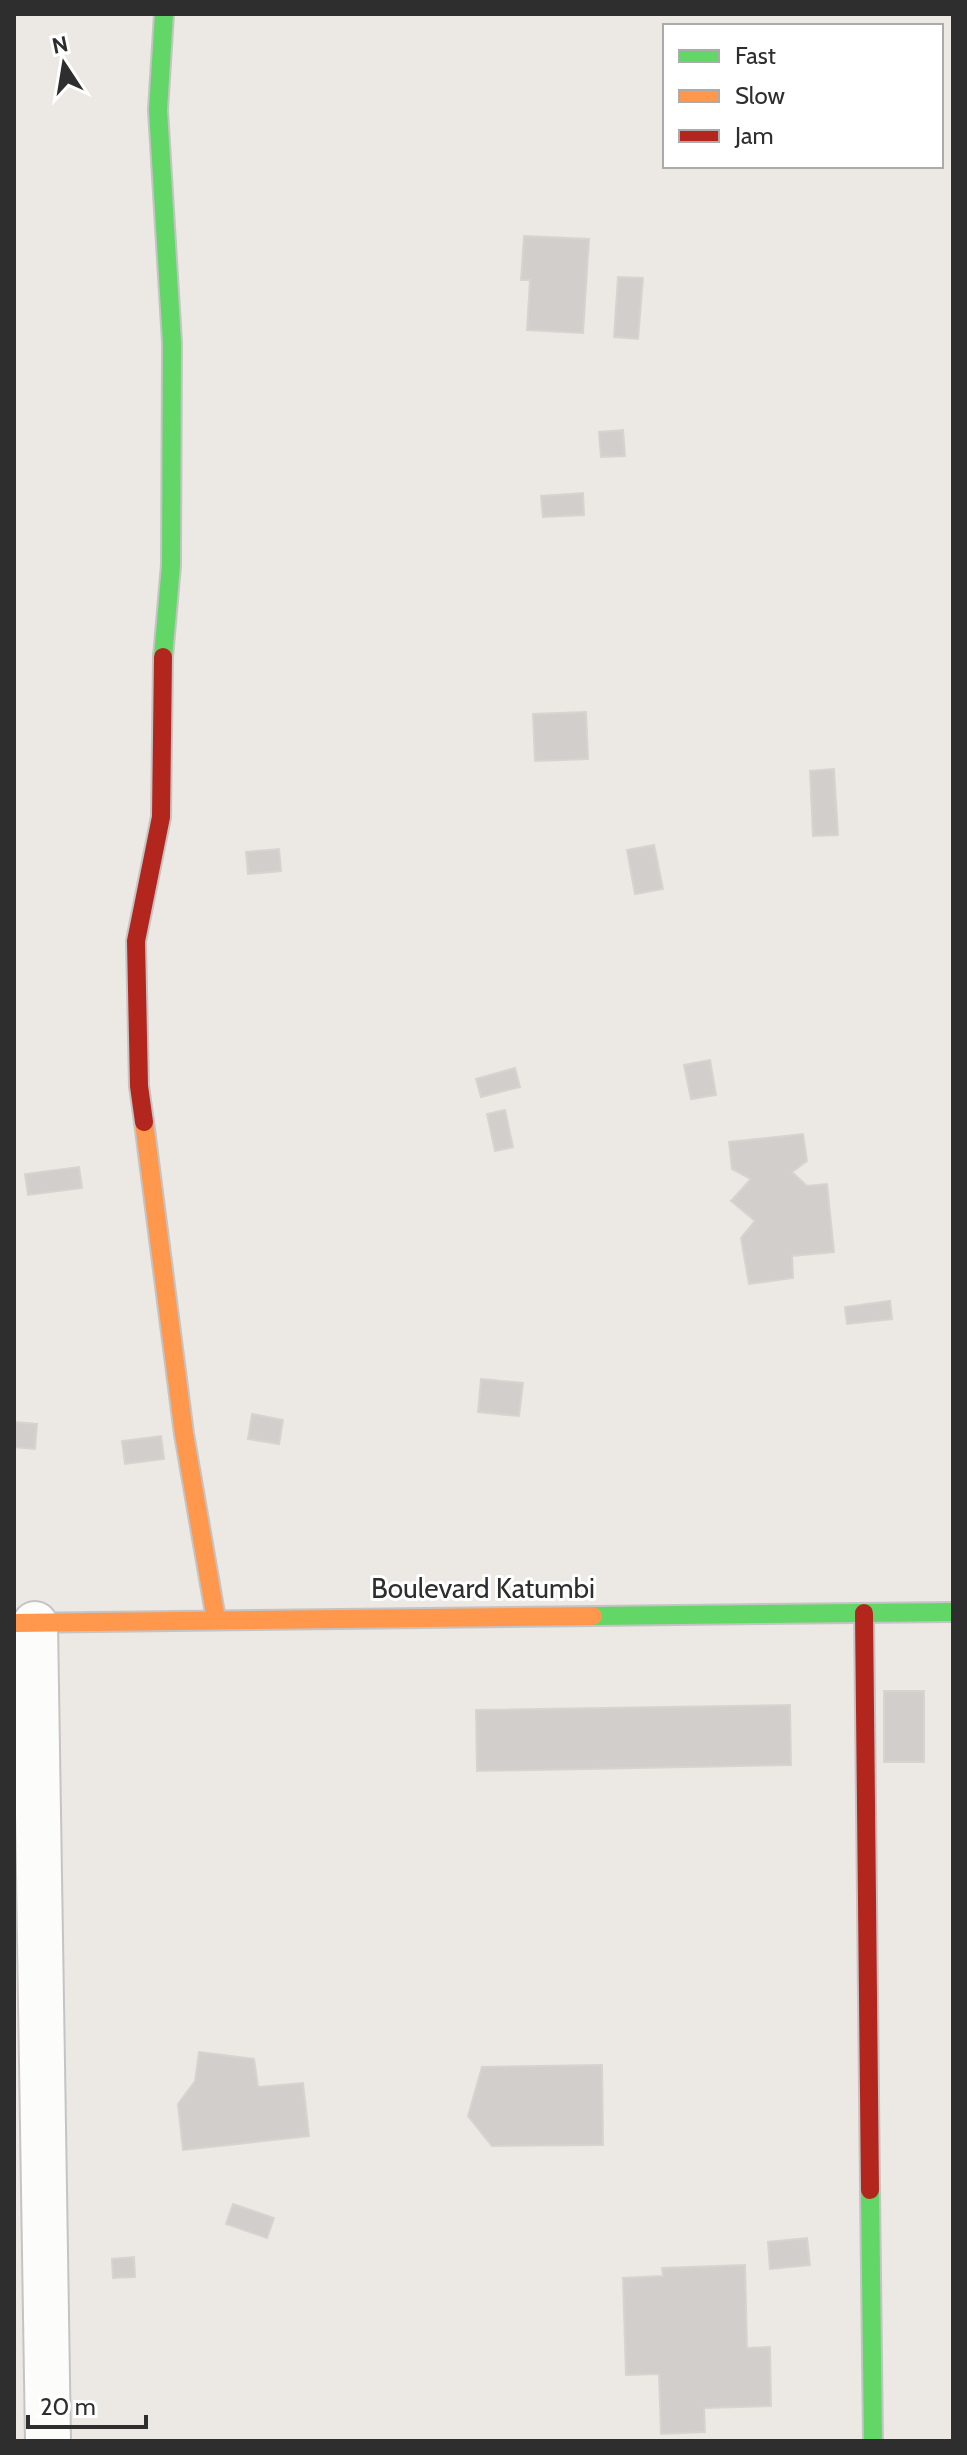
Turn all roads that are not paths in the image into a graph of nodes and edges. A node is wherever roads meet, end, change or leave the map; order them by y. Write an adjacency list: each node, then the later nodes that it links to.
1 (164, 14): 4 (street)
2 (953, 1612): 3 (street, Boulevard Katumbi)
3 (864, 1613): 4 (street, Boulevard Katumbi); 7 (street)
4 (216, 1619): 5 (street, Boulevard Katumbi)
5 (24, 1624): 6 (street)
6 (48, 2441)
7 (873, 2441)

